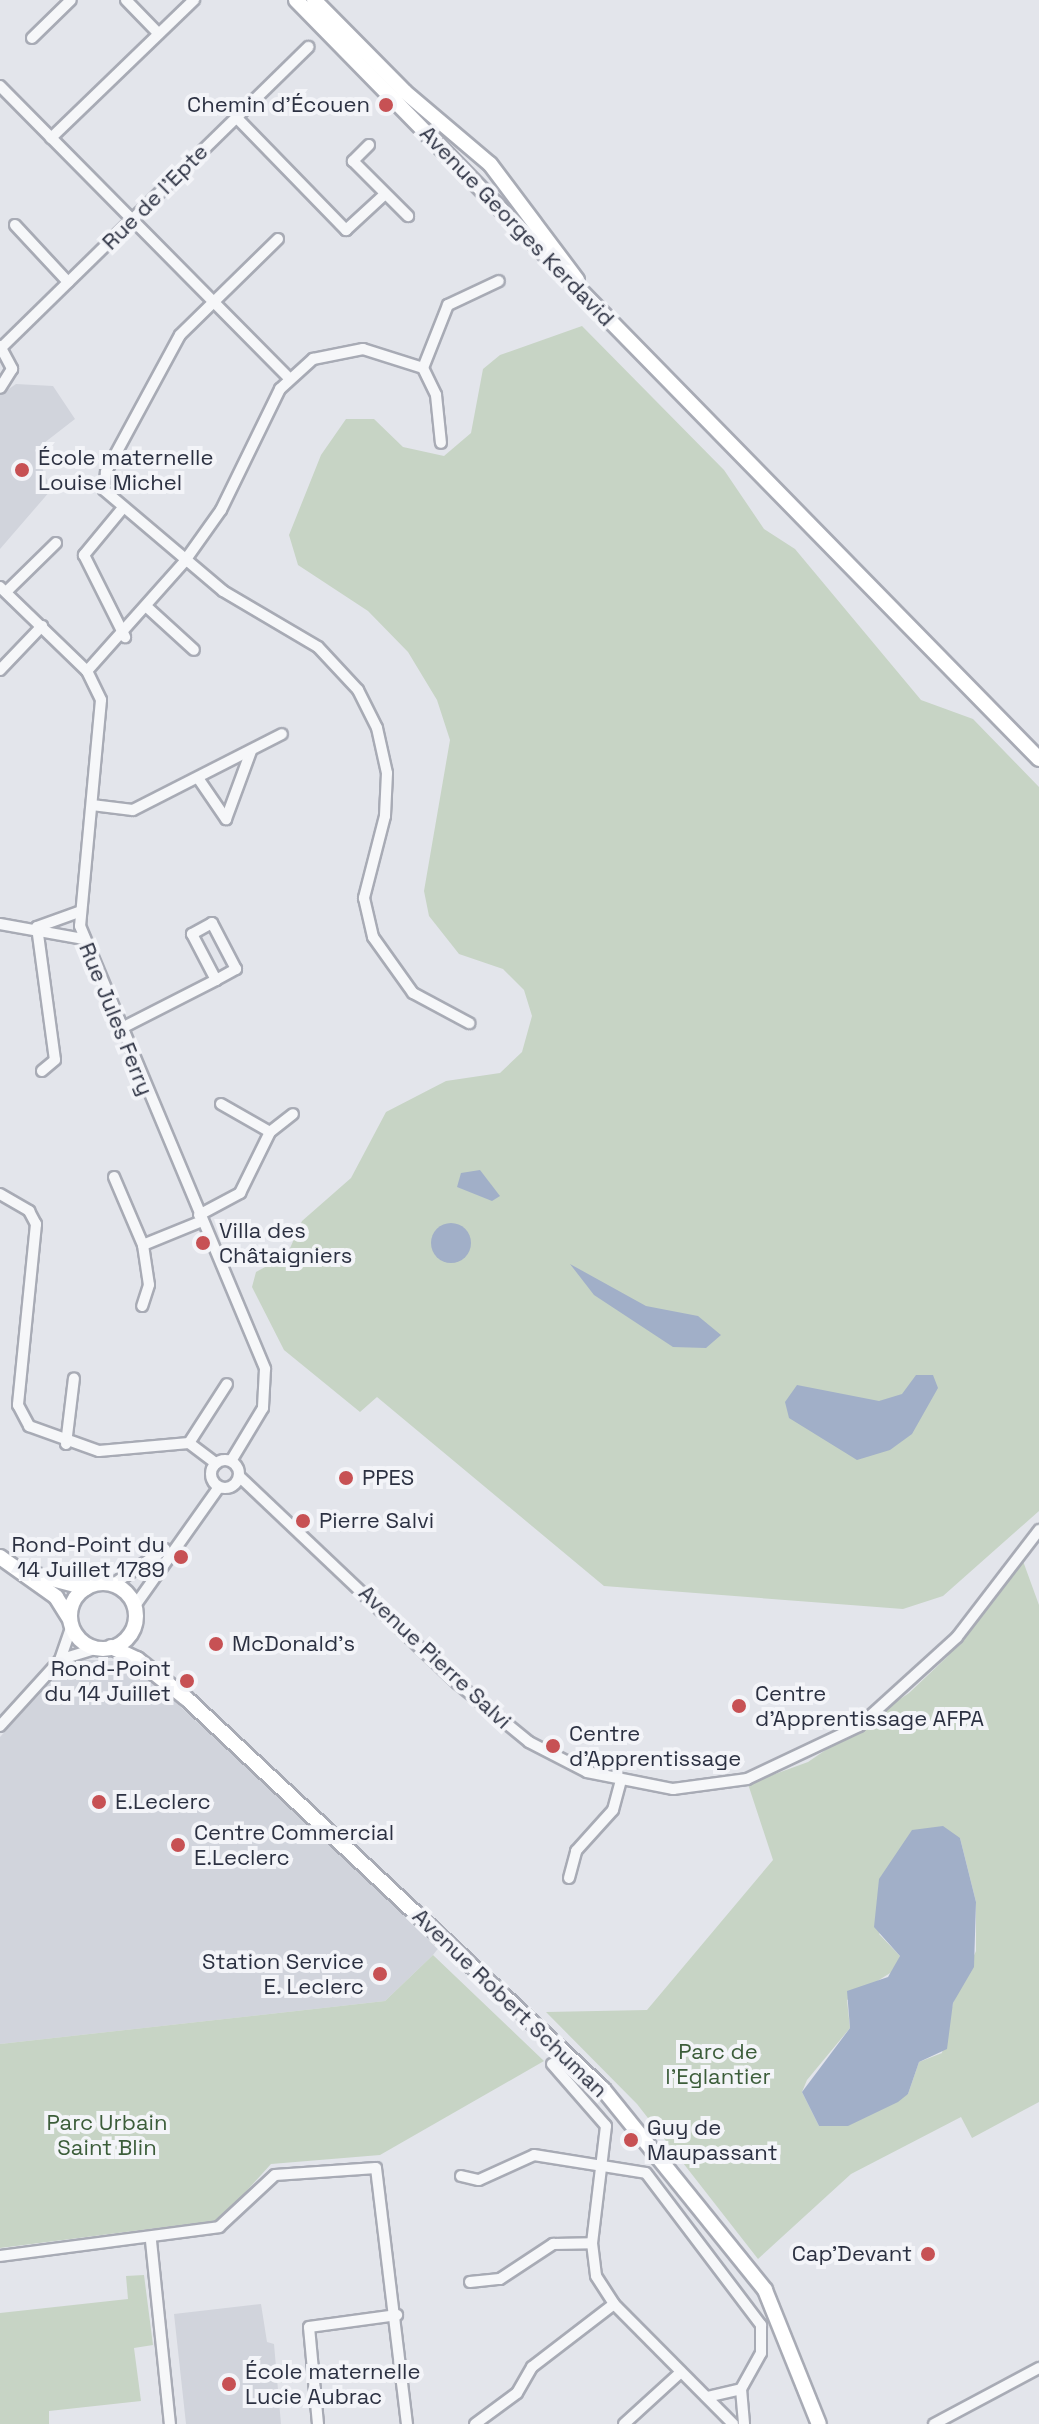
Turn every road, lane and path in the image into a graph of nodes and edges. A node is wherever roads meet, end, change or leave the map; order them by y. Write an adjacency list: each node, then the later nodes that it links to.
1 (71, 0): 7 (street)
2 (126, 0): 6 (street)
3 (194, 0): 6 (street)
4 (296, 0): 21 (main road, Avenue Georges Kerdavid)
5 (314, 0): 21 (main road, Avenue Georges Kerdavid)
6 (158, 33): 11 (street)
7 (32, 38)
8 (308, 47): 10 (street, Rue de l'Epte)
9 (0, 86): 11 (street)
10 (236, 117): 13 (street); 15 (street, Rue de l'Epte)
11 (51, 138): 15 (street)
12 (369, 145): 13 (street)
13 (385, 194): 14 (street)
14 (408, 216)
15 (131, 220): 19 (street, Rue de l'Epte); 20 (street)
16 (15, 225): 19 (street)
17 (278, 239): 20 (street)
18 (499, 281): 23 (street)
19 (68, 282): 22 (street, Rue de l'Epte)
20 (215, 299): 24 (street); 27 (street)
21 (621, 333): 39 (main road)
22 (1, 346): 25 (street)
23 (423, 368): 24 (street); 26 (street)
24 (288, 377): 29 (street)
25 (0, 388)
26 (441, 443)
27 (122, 509): 29 (street); 33 (street)
28 (56, 543): 30 (street)
29 (184, 562): 31 (street); 47 (street)
30 (3, 589): 32 (street, Rue Jules Ferry)
31 (148, 608): 33 (street); 34 (street)
32 (42, 626): 35 (street); 36 (street, Rue Jules Ferry)
33 (125, 637): 36 (street)
34 (194, 650)
35 (0, 670)
36 (87, 671): 41 (street, Rue Jules Ferry)
37 (282, 734): 38 (street)
38 (251, 751): 40 (street); 40 (street)
39 (1039, 759)
40 (198, 778): 41 (street)
41 (92, 805): 42 (street, Rue Jules Ferry)
42 (79, 912): 44 (street); 45 (street, Rue Jules Ferry)
43 (0, 924): 44 (street)
44 (37, 927): 45 (street); 49 (street)
45 (83, 939): 48 (street, Rue Jules Ferry)
46 (216, 980): 46 (street); 48 (street)
47 (469, 1023)
48 (118, 1030): 55 (street, Rue Jules Ferry)
49 (42, 1071)
50 (221, 1104): 52 (street)
51 (293, 1114): 52 (street)
52 (270, 1132): 55 (street)
53 (114, 1177): 56 (street)
54 (0, 1194): 61 (street)
55 (201, 1218): 56 (street); 62 (street, Rue Jules Ferry)
56 (143, 1245): 57 (street)
57 (142, 1306)
58 (74, 1378): 61 (street)
59 (227, 1384): 60 (street)
60 (189, 1443): 61 (street); 63 (street)
61 (66, 1444)
62 (231, 1461): 63 (street); 64 (street)
63 (216, 1463): 65 (street)
64 (239, 1476): 65 (street); 79 (street, Avenue Pierre Salvi)
65 (219, 1487): 67 (street)
66 (1039, 1530): 79 (street, Avenue Pierre Salvi)
67 (175, 1540): 70 (street); 72 (street)
68 (0, 1557): 69 (main road)
69 (22, 1570): 71 (main road); 73 (main road)
70 (112, 1585): 71 (main road); 72 (main road)
71 (86, 1588): 73 (main road)
72 (134, 1607): 74 (main road)
73 (71, 1623): 75 (main road); 76 (street)
74 (134, 1624): 75 (main road); 77 (main road, Avenue Robert Schuman)
75 (104, 1648): 76 (street); 77 (main road, Avenue Robert Schuman)
76 (60, 1660): 78 (street)
77 (170, 1684): 90 (main road, Avenue Robert Schuman)
78 (0, 1726)
79 (620, 1783): 80 (street)
80 (569, 1878)
81 (552, 2064): 82 (street)
82 (602, 2163): 83 (street); 85 (street); 93 (street)
83 (461, 2176)
84 (151, 2241): 86 (street); 89 (street); 95 (street)
85 (592, 2243): 87 (street); 88 (street)
86 (0, 2256)
87 (470, 2282)
88 (614, 2304): 91 (street); 98 (street)
89 (397, 2315): 96 (street); 97 (street)
90 (798, 2365): 102 (main road, Avenue Robert Schuman); 103 (main road, Avenue Robert Schuman)
91 (681, 2372): 94 (street); 99 (street)
92 (1037, 2373): 104 (street)
93 (741, 2389): 94 (street); 101 (street)
94 (707, 2397): 100 (street)
95 (170, 2424)
96 (318, 2424)
97 (407, 2424)
98 (475, 2424)
99 (624, 2424)
100 (733, 2424)
101 (744, 2424)
102 (812, 2424)
103 (819, 2424)
104 (934, 2424)

